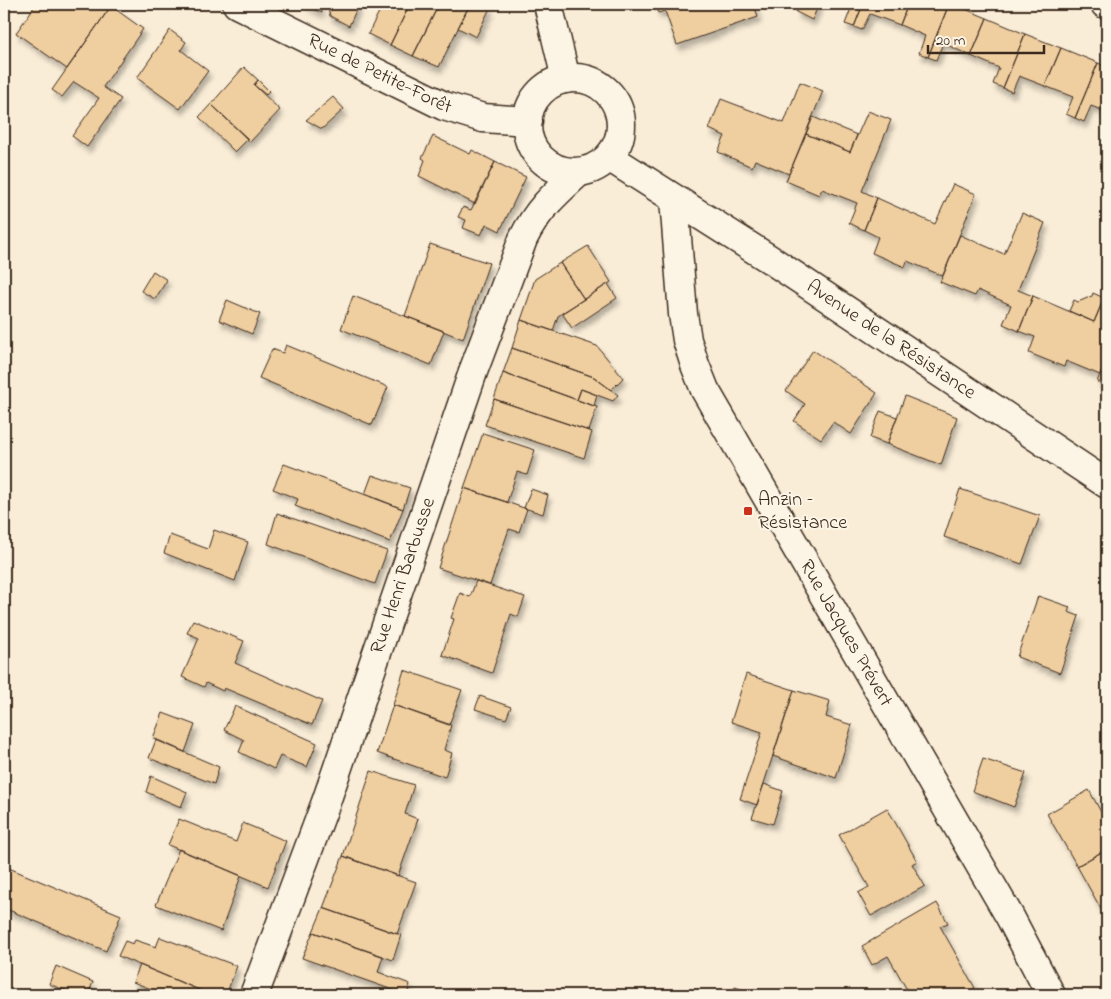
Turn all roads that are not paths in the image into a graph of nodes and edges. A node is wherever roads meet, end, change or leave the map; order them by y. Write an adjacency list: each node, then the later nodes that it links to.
1 (237, 4): 4 (street, Rue de Petite-Forêt)
2 (548, 4): 3 (street)
3 (566, 79): 4 (street); 5 (street)
4 (528, 121): 6 (street)
5 (609, 158): 6 (street); 7 (street, Avenue de la Résistance)
6 (578, 173): 9 (street, Rue Henri Barbusse)
7 (674, 199): 8 (street, Avenue de la Résistance); 10 (street, Rue Jacques Prévert)
8 (1107, 484)
9 (254, 995)
10 (1051, 995)

